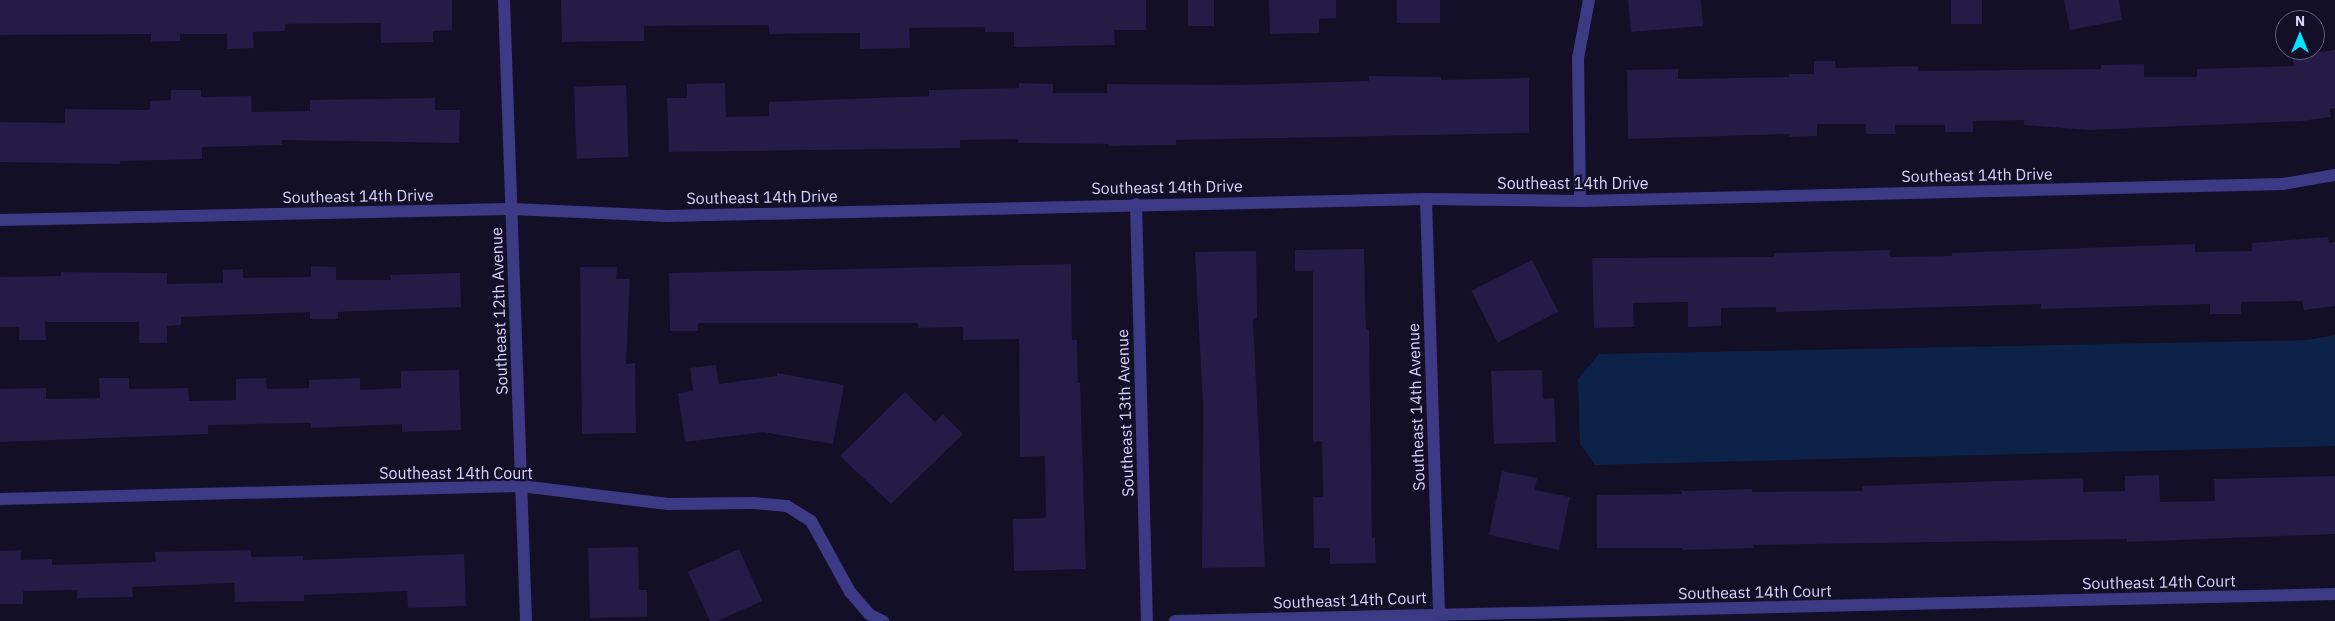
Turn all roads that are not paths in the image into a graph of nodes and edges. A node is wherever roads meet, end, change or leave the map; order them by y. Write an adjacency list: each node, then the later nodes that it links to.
1 (504, 0): 7 (street, Southeast 12th Avenue)
2 (1589, 0): 5 (street)
3 (2335, 175): 5 (street, Southeast 14th Drive)
4 (1426, 198): 5 (street, Southeast 14th Drive); 6 (street, Southeast 14th Drive); 12 (street, Southeast 14th Avenue)
5 (1580, 200)
6 (1136, 204): 7 (street, Southeast 14th Drive); 16 (street, Southeast 13th Avenue)
7 (512, 209): 8 (street, Southeast 14th Drive); 9 (street, Southeast 12th Avenue)
8 (0, 220)
9 (521, 486): 10 (street, Southeast 14th Court); 14 (street, Southeast 12th Avenue); 15 (street, Southeast 14th Court)
10 (0, 500)
11 (2335, 594): 13 (street, Southeast 14th Court)
12 (1438, 614): 13 (street, Southeast 14th Court); 17 (street, Southeast 14th Court)
13 (1590, 616)
14 (526, 621)
15 (883, 621)
16 (1147, 621)
17 (1175, 621)

